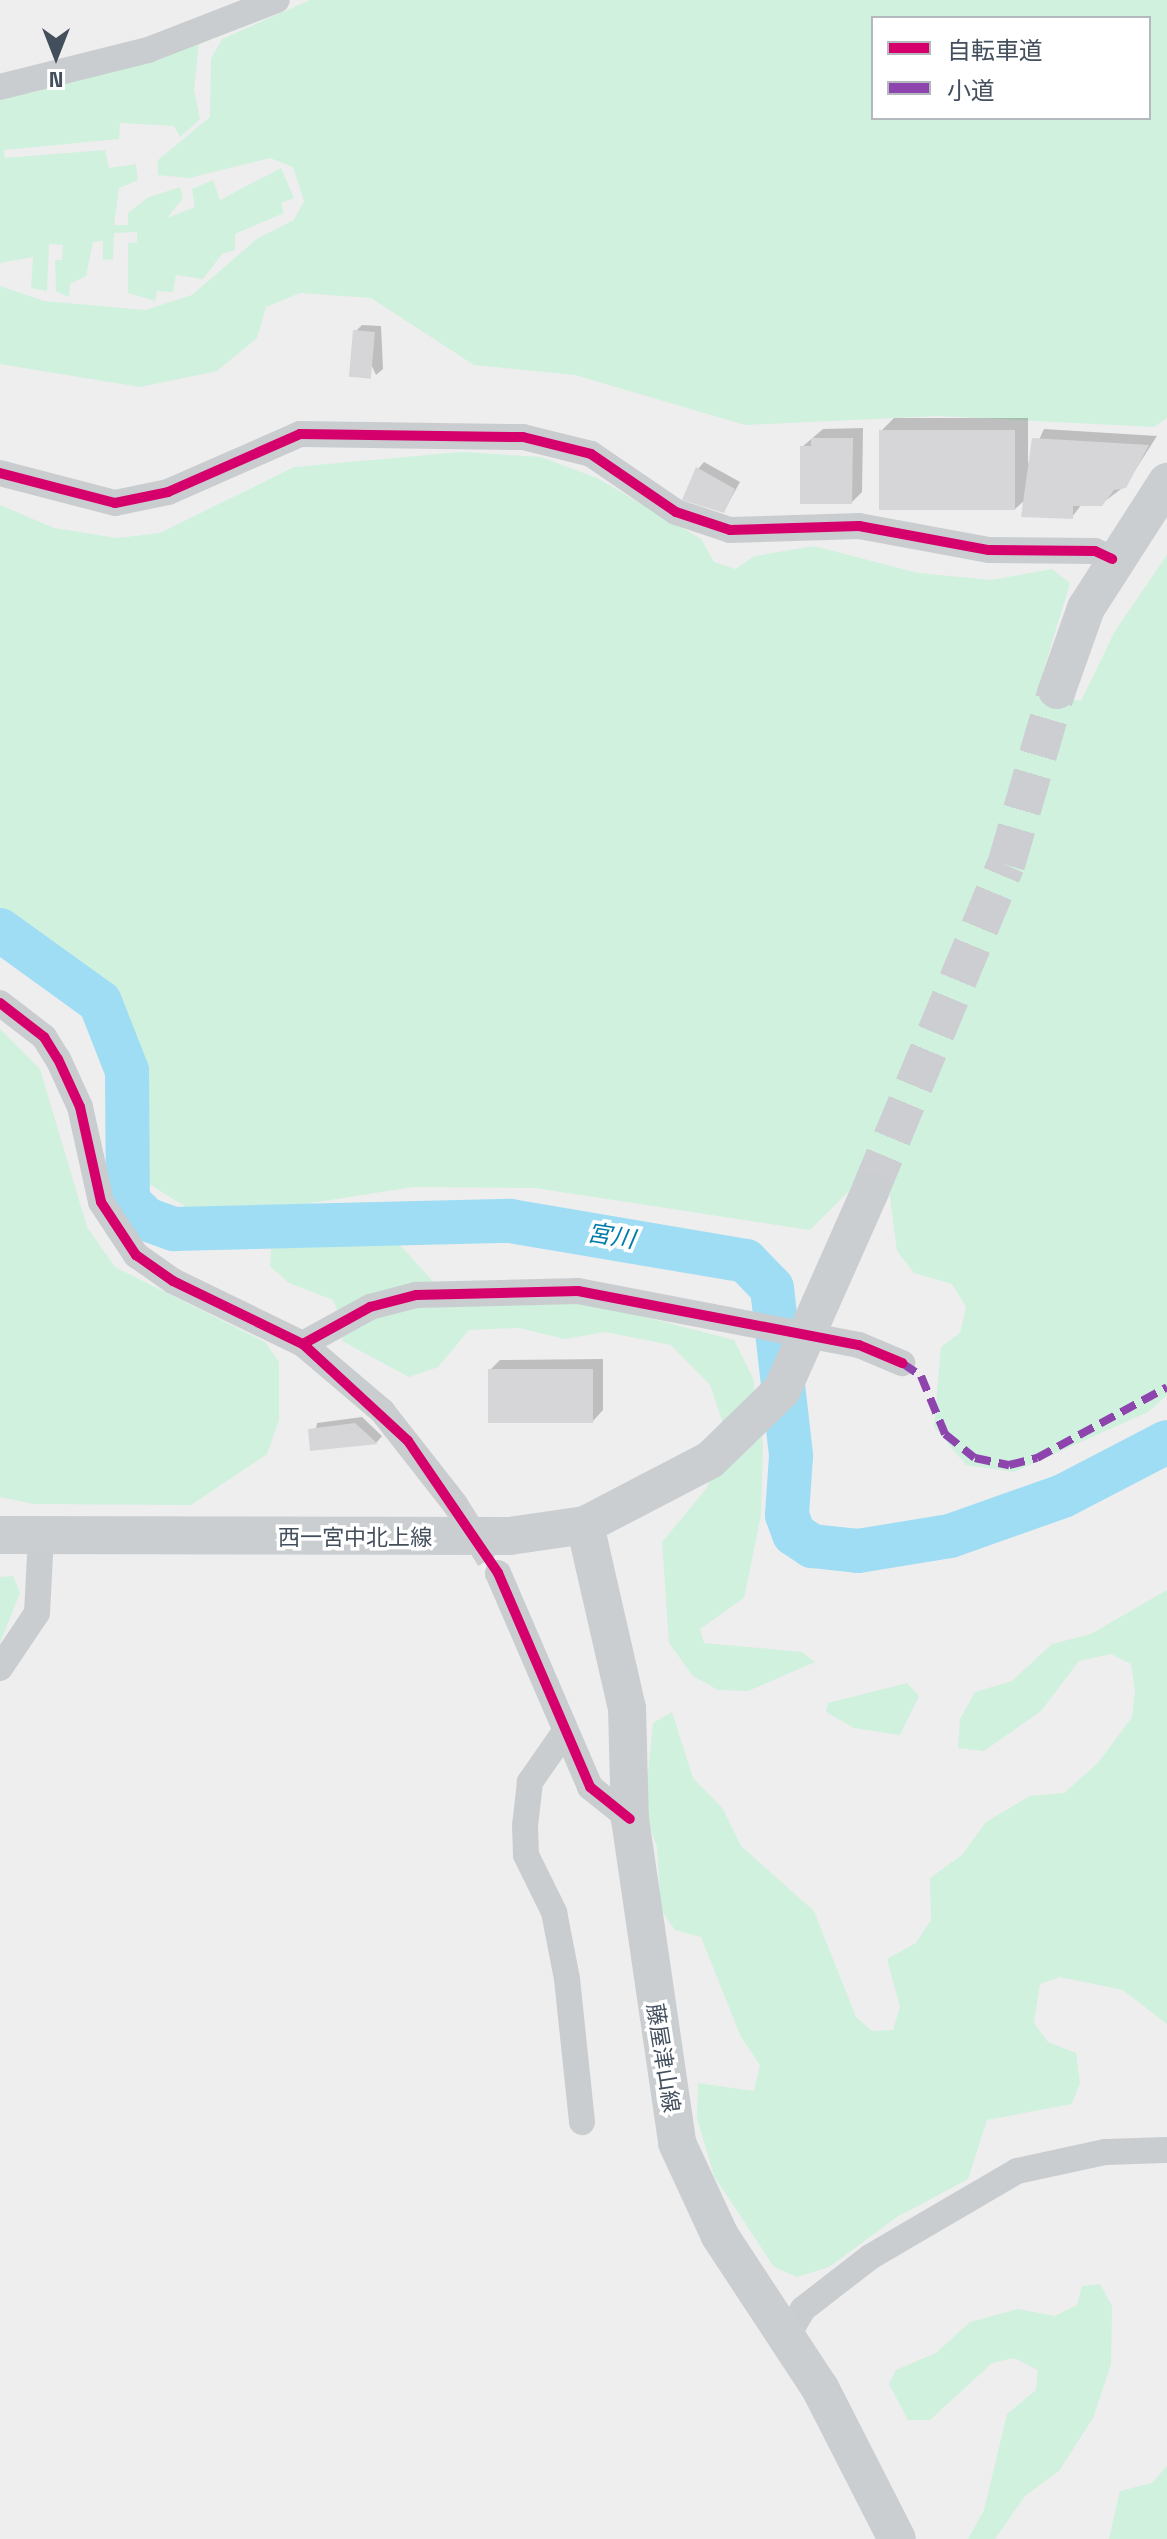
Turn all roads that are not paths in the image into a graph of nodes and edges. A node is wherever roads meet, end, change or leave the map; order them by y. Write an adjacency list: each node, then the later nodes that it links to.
1 (277, 0): 2 (street)
2 (0, 87)
3 (0, 473): 5 (street)
4 (1167, 482): 5 (main road)
5 (1112, 559): 6 (main road)
6 (1057, 690)
7 (0, 1003): 9 (street)
8 (870, 1191): 12 (main road, 西一宮中北上線, bridge)
9 (303, 1344): 10 (street); 11 (street)
10 (902, 1363)
11 (455, 1504)
12 (585, 1525): 14 (main road, 西一宮中北上線); 18 (main road, 藤屋津山線)
13 (0, 1535): 14 (main road, 西一宮中北上線)
14 (41, 1536): 16 (street)
15 (498, 1573): 17 (street)
16 (0, 1668)
17 (564, 1733): 18 (street); 19 (street)
18 (630, 1819): 21 (main road, 藤屋津山線)
19 (582, 2122)
20 (1167, 2150): 21 (street)
21 (788, 2335): 22 (main road, 藤屋津山線)
22 (897, 2539)

